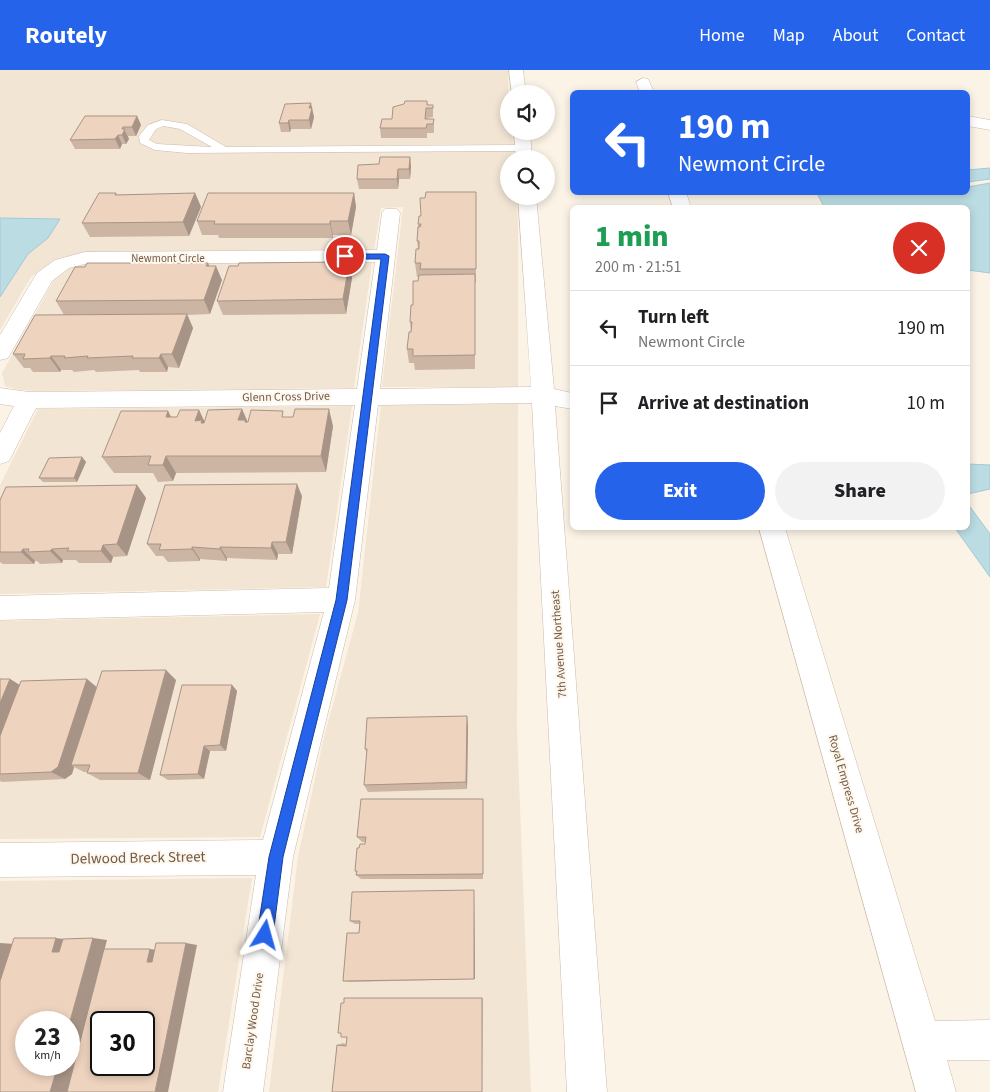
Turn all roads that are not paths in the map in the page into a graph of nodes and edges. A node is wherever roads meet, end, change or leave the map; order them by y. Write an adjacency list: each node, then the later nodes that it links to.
1 (516, 70): 2 (street)
2 (517, 85)
3 (970, 121): 4 (street)
4 (990, 125)
5 (224, 150): 5 (lane); 6 (lane)
6 (500, 154)
7 (528, 205): 12 (street, 7th Avenue Northeast)
8 (391, 213): 9 (street, Barclay Wood Drive)
9 (385, 256): 10 (street, Newmont Circle); 14 (street, Barclay Wood Drive)
10 (0, 353)
11 (570, 388): 12 (street)
12 (544, 395): 14 (street, Glenn Cross Drive); 16 (street); 26 (street, 7th Avenue Northeast)
13 (0, 396): 15 (street)
14 (367, 396): 15 (street, Glenn Cross Drive); 19 (street, Barclay Wood Drive)
15 (29, 400): 17 (street)
16 (570, 401)
17 (0, 455)
18 (773, 530): 24 (street, Royal Empress Drive)
19 (341, 600): 20 (street); 21 (street, Barclay Wood Drive)
20 (0, 608)
21 (276, 857): 22 (street, Delwood Breck Street); 25 (street, Barclay Wood Drive)
22 (0, 860)
23 (990, 1040): 24 (street)
24 (921, 1041): 27 (street, Royal Empress Drive)
25 (243, 1092)
26 (587, 1092)
27 (936, 1092)

